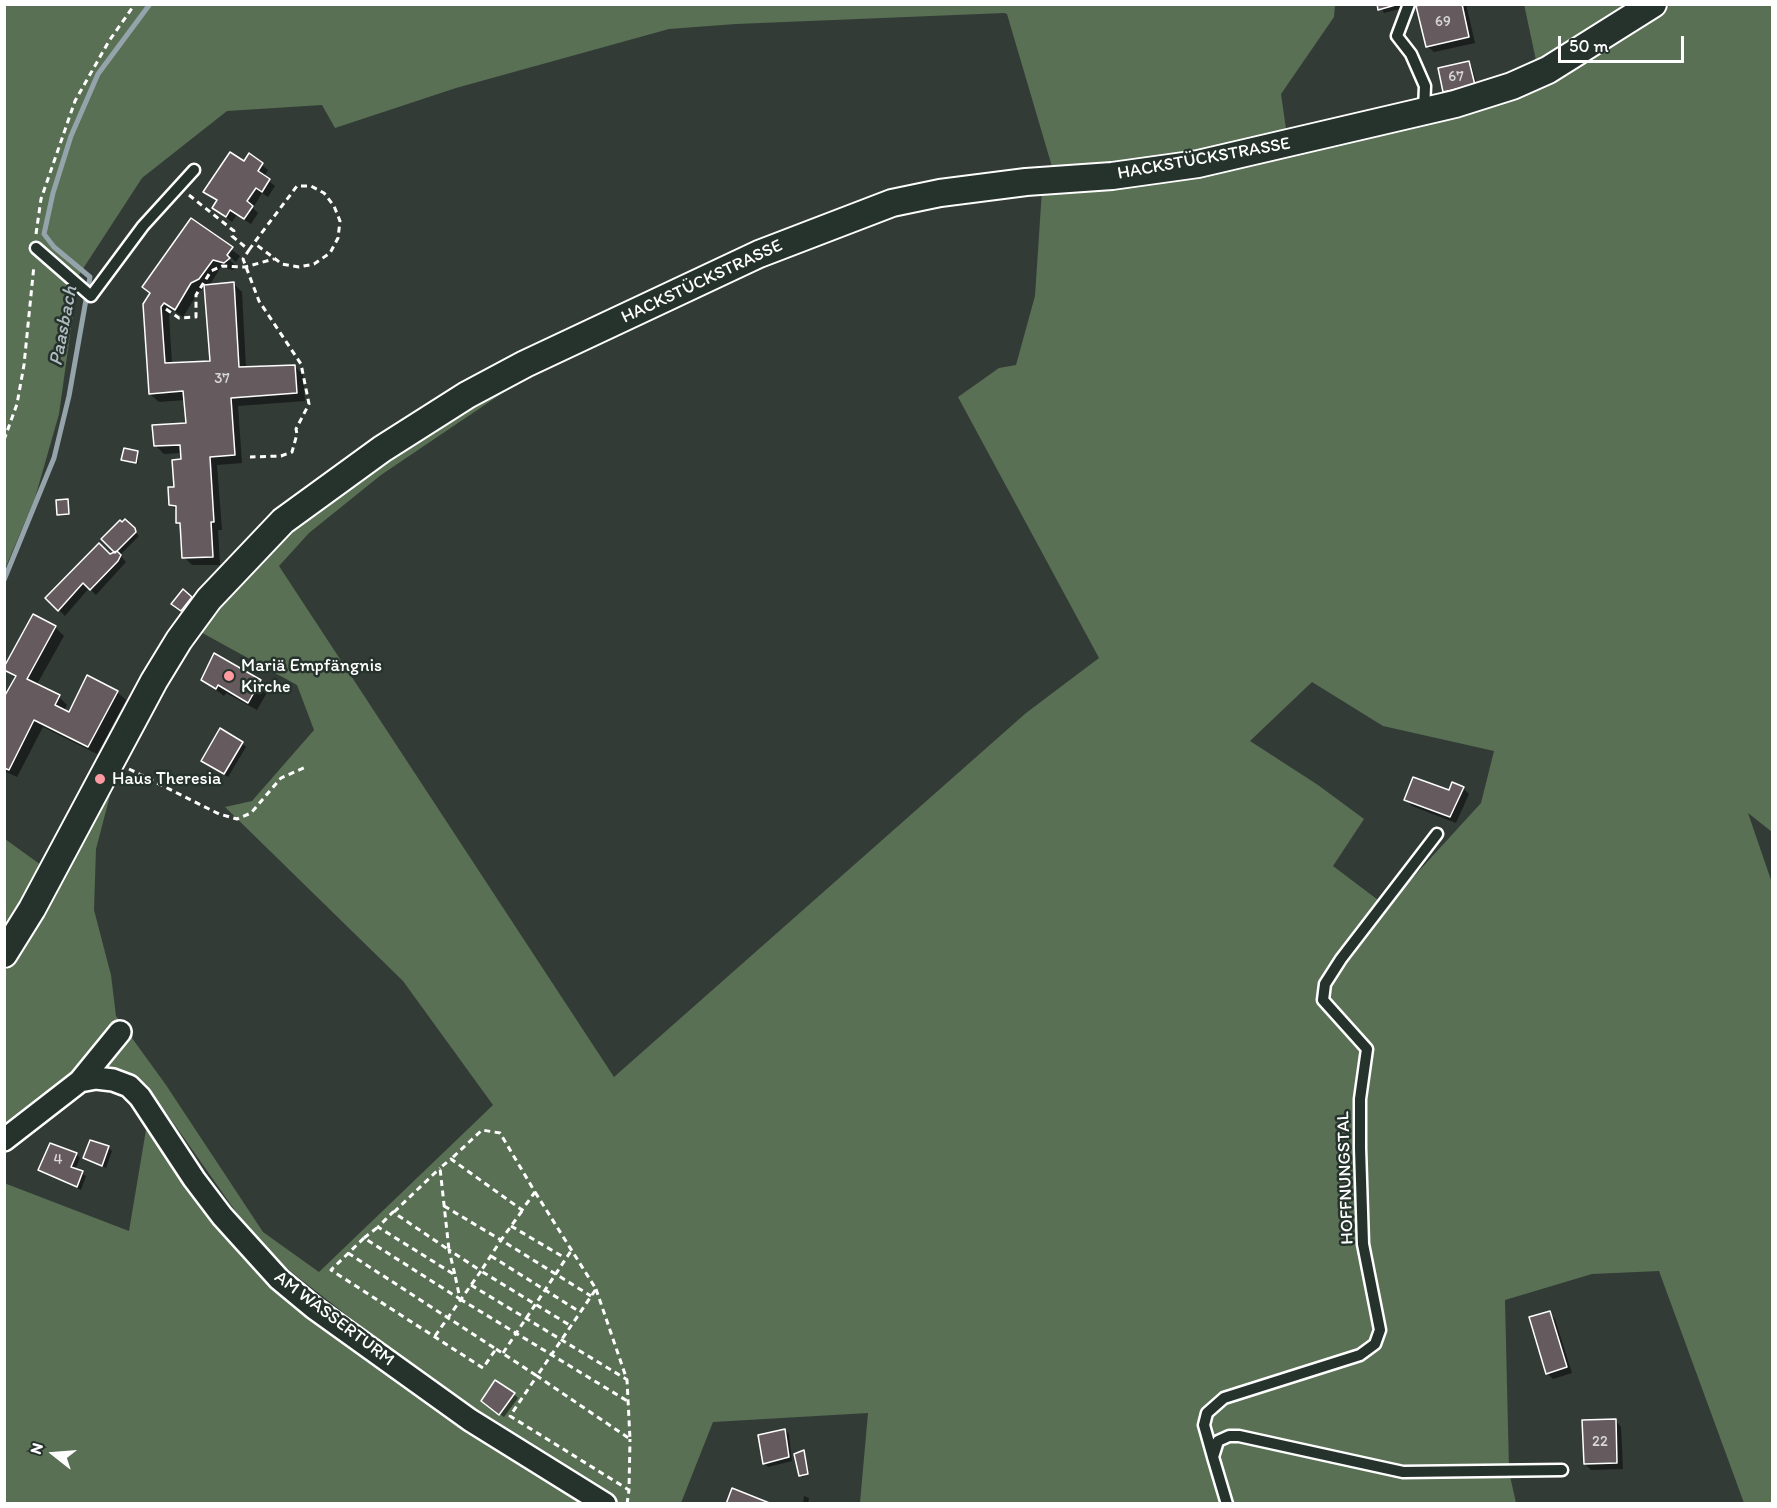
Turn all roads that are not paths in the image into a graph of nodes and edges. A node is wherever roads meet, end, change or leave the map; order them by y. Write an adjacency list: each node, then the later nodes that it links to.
1 (1409, 4): 3 (lane)
2 (1653, 4): 3 (street, HACKSTÜCKSTRASSE)
3 (1424, 111): 7 (street, HACKSTÜCKSTRASSE)
4 (194, 170): 5 (lane)
5 (36, 248)
6 (1437, 834): 11 (lane, HOFFNUNGSTAL)
7 (4, 954)
8 (120, 1032): 9 (street)
9 (80, 1082): 10 (street); 13 (street, AM WASSERTURM)
10 (4, 1140)
11 (1213, 1457): 12 (lane); 14 (lane)
12 (1562, 1470)
13 (605, 1503)
14 (1227, 1503)

